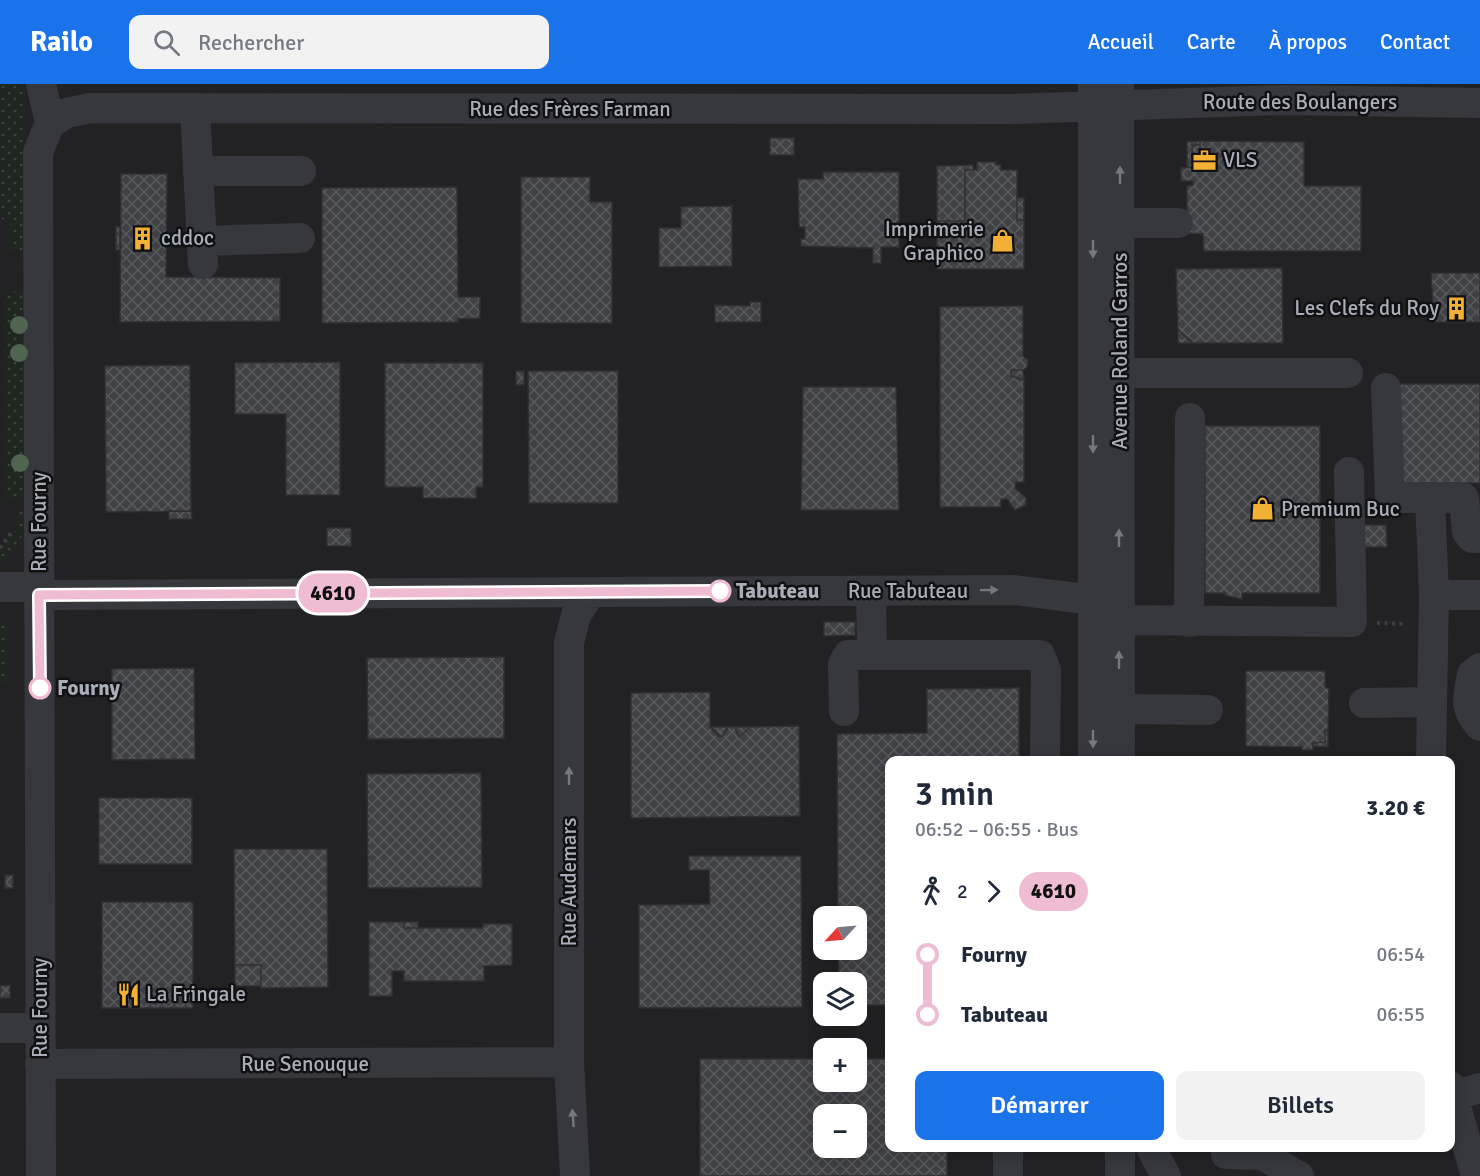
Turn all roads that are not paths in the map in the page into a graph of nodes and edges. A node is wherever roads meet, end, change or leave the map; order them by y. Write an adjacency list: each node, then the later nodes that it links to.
1 (41, 84): 7 (street)
2 (1282, 92): 3 (street, Route des Boulangers); 4 (street, Route des Boulangers)
3 (1426, 93): 5 (street, Route des Boulangers)
4 (1106, 95): 6 (street, Rue des Frères Farman); 10 (street, Avenue Roland Garros, one-way to 4); 26 (street, Avenue Roland Garros, one-way to 26)
5 (1480, 103)
6 (195, 108): 7 (street, Rue des Frères Farman); 8 (street)
7 (50, 123): 21 (street, Rue Fourny)
8 (198, 171): 9 (street); 12 (street)
9 (301, 171)
10 (1120, 223): 11 (street); 13 (street, Avenue Roland Garros)
11 (1178, 223)
12 (300, 238)
13 (1120, 373): 14 (street); 26 (street, Avenue Roland Garros, one-way to 13)
14 (1348, 373)
15 (1386, 388): 18 (street)
16 (1190, 418): 27 (street)
17 (1349, 472): 27 (street, Rue Tabuteau)
18 (1430, 508): 19 (street); 24 (street)
19 (1480, 538)
20 (0, 587): 21 (street, Rue Tabuteau)
21 (39, 591): 22 (street, Rue Tabuteau); 41 (street, Rue Fourny)
22 (591, 592): 23 (street, Rue Tabuteau); 42 (street, Rue Audemars, one-way to 22)
23 (871, 592): 26 (street, Rue Tabuteau, one-way to 26); 28 (street)
24 (1434, 595): 25 (street); 30 (street)
25 (1480, 595)
26 (1110, 604): 27 (street, Rue Tabuteau); 32 (street, Avenue Roland Garros, one-way to 26); 37 (street, Avenue Roland Garros, one-way to 37)
27 (1189, 622)
28 (872, 655): 33 (street); 36 (street)
29 (1480, 668): 35 (street)
30 (1432, 702): 31 (street); 39 (street)
31 (1364, 703)
32 (1120, 709): 34 (street); 38 (street, Avenue Roland Garros)
33 (844, 711)
34 (1208, 711)
35 (1480, 726)
36 (1045, 756)
37 (1093, 756)
38 (1120, 756)
39 (1431, 756)
40 (0, 1028): 41 (street)
41 (40, 1028): 43 (street, Rue Fourny)
42 (569, 1062): 43 (street, Rue Senouque); 53 (street, Rue Audemars, one-way to 42)
43 (40, 1064): 52 (street, Rue Fourny)
44 (1461, 1090): 51 (street)
45 (1008, 1152): 54 (street)
46 (1100, 1152): 55 (street)
47 (1120, 1152): 56 (street)
48 (1143, 1152): 57 (street)
49 (1153, 1152): 58 (street)
50 (1226, 1154): 59 (street)
51 (1473, 1175)
52 (41, 1176)
53 (575, 1176)
54 (1008, 1176)
55 (1100, 1176)
56 (1120, 1176)
57 (1143, 1176)
58 (1166, 1176)
59 (1299, 1176)

